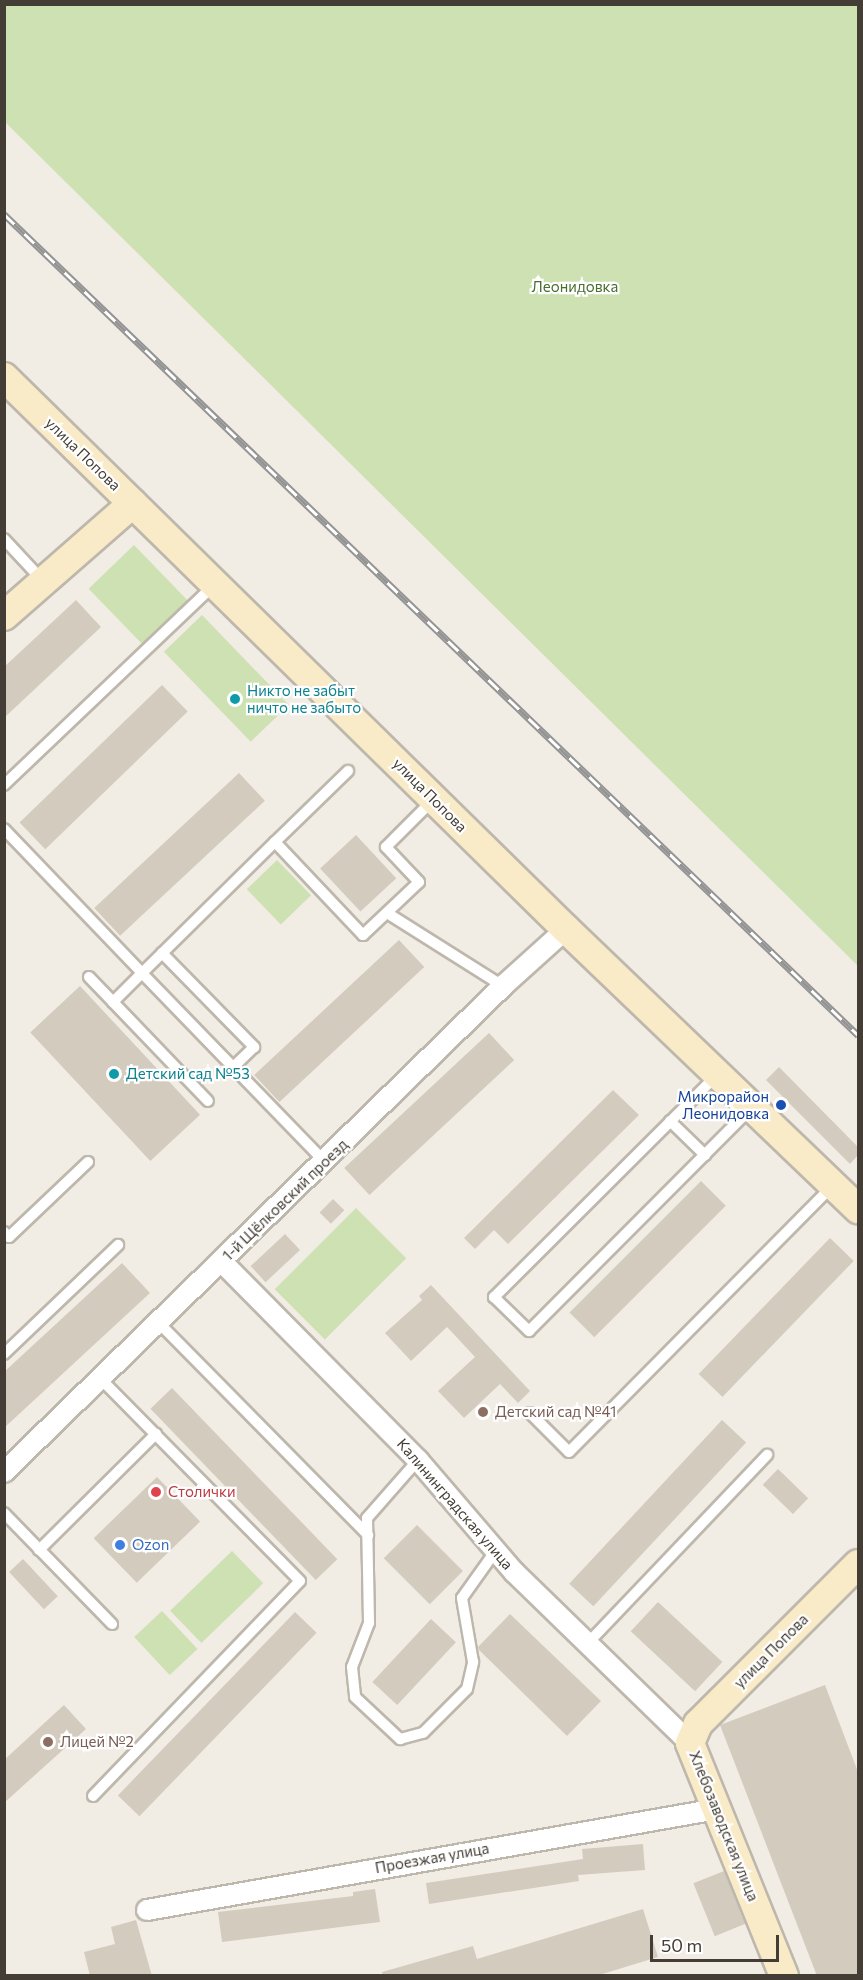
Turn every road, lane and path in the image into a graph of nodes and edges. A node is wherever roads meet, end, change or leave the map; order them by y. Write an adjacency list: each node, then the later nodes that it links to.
1 (4, 377): 2 (street, улица Попова)
2 (133, 503): 4 (street); 5 (street, улица Попова)
3 (4, 539): 4 (lane)
4 (43, 581): 6 (street)
5 (215, 583): 8 (lane); 9 (street, улица Попова)
6 (4, 616)
7 (348, 771): 11 (lane)
8 (4, 785)
9 (434, 799): 12 (lane); 13 (street, улица Попова)
10 (4, 829): 15 (lane)
11 (275, 842): 12 (lane); 14 (lane)
12 (387, 913): 17 (lane)
13 (566, 929): 17 (street, 1-й Щёлковский проезд); 20 (street, улица Попова)
14 (162, 953): 15 (lane); 19 (lane)
15 (142, 973): 18 (lane); 19 (lane)
16 (89, 977): 18 (lane)
17 (503, 986): 26 (street, 1-й Щёлковский проезд)
18 (113, 1002): 21 (lane)
19 (233, 1067): 26 (lane)
20 (719, 1072): 22 (street, улица Попова); 23 (lane)
21 (208, 1101)
22 (753, 1106): 24 (lane); 27 (street, улица Попова)
23 (670, 1121): 24 (lane); 24 (lane)
24 (705, 1155)
25 (87, 1162): 29 (lane)
26 (325, 1162): 31 (street, 1-й Щёлковский проезд)
27 (834, 1184): 28 (street, улица Попова); 35 (lane)
28 (858, 1209)
29 (6, 1237)
30 (118, 1245): 33 (lane)
31 (222, 1262): 32 (street, 1-й Щёлковский проезд); 38 (street, Калининградская улица)
32 (159, 1323): 34 (street, 1-й Щёлковский проезд); 41 (lane)
33 (4, 1354)
34 (101, 1379): 36 (lane); 39 (street, 1-й Щёлковский проезд)
35 (530, 1413)
36 (156, 1434): 43 (lane); 48 (lane)
37 (767, 1455): 46 (lane)
38 (418, 1460): 41 (lane); 42 (street, Калининградская улица)
39 (4, 1472)
40 (4, 1514): 43 (lane)
41 (368, 1535): 42 (lane)
42 (497, 1549): 46 (street, Калининградская улица)
43 (39, 1550): 45 (lane)
44 (858, 1564): 47 (street, улица Попова)
45 (112, 1624)
46 (588, 1643): 47 (street, Калининградская улица)
47 (690, 1743): 49 (street, Хлебозаводская улица)
48 (93, 1796)
49 (717, 1809): 50 (street, Проезжая улица); 51 (street, Хлебозаводская улица)
50 (147, 1910)
51 (784, 1976)

